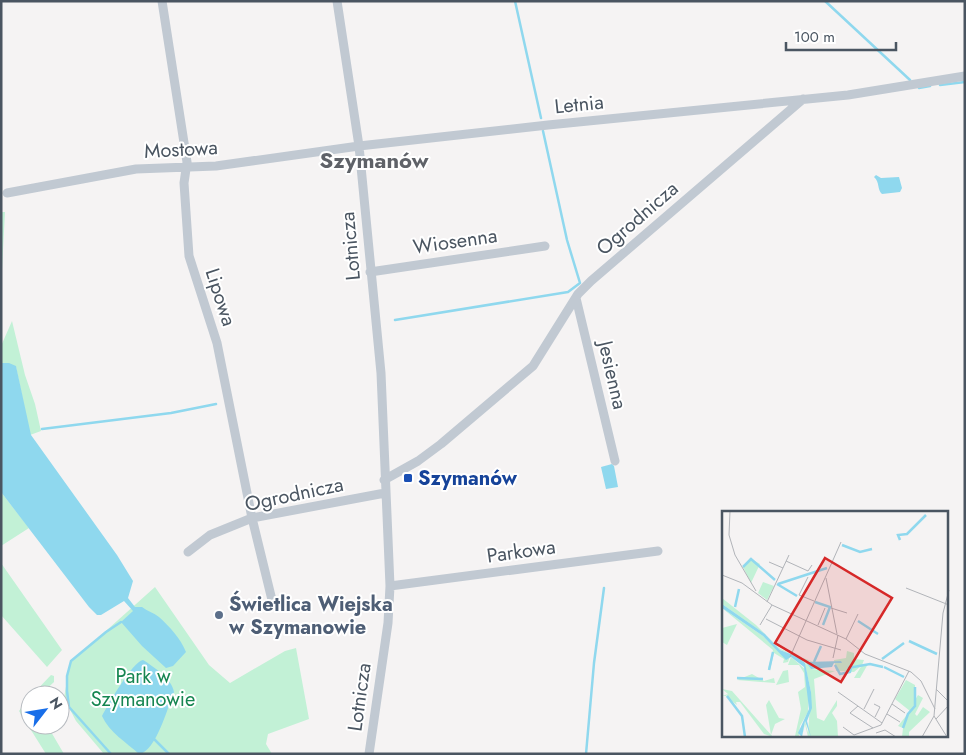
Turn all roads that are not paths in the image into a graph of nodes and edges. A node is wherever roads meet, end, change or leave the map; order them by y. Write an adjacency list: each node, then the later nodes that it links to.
1 (162, 1): 6 (street, Lipowa)
2 (337, 1): 5 (street, Lotnicza)
3 (965, 76): 4 (street)
4 (803, 99): 5 (street, Letnia); 10 (street, Ogrodnicza)
5 (359, 146): 6 (street, Mostowa); 9 (street, Lotnicza)
6 (186, 168): 7 (street, Mostowa); 13 (street, Lipowa)
7 (7, 193)
8 (546, 246): 9 (street, Wiosenna)
9 (370, 272): 12 (street, Lotnicza)
10 (576, 298): 11 (street, Jesienna); 12 (street, Ogrodnicza)
11 (615, 461)
12 (385, 487): 13 (street, Ogrodnicza); 16 (street, Lotnicza)
13 (252, 518): 15 (street, Ogrodnicza); 17 (street, Lipowa)
14 (658, 551): 16 (street, Parkowa)
15 (188, 552)
16 (390, 586): 18 (street, Lotnicza)
17 (272, 600)
18 (369, 754)

